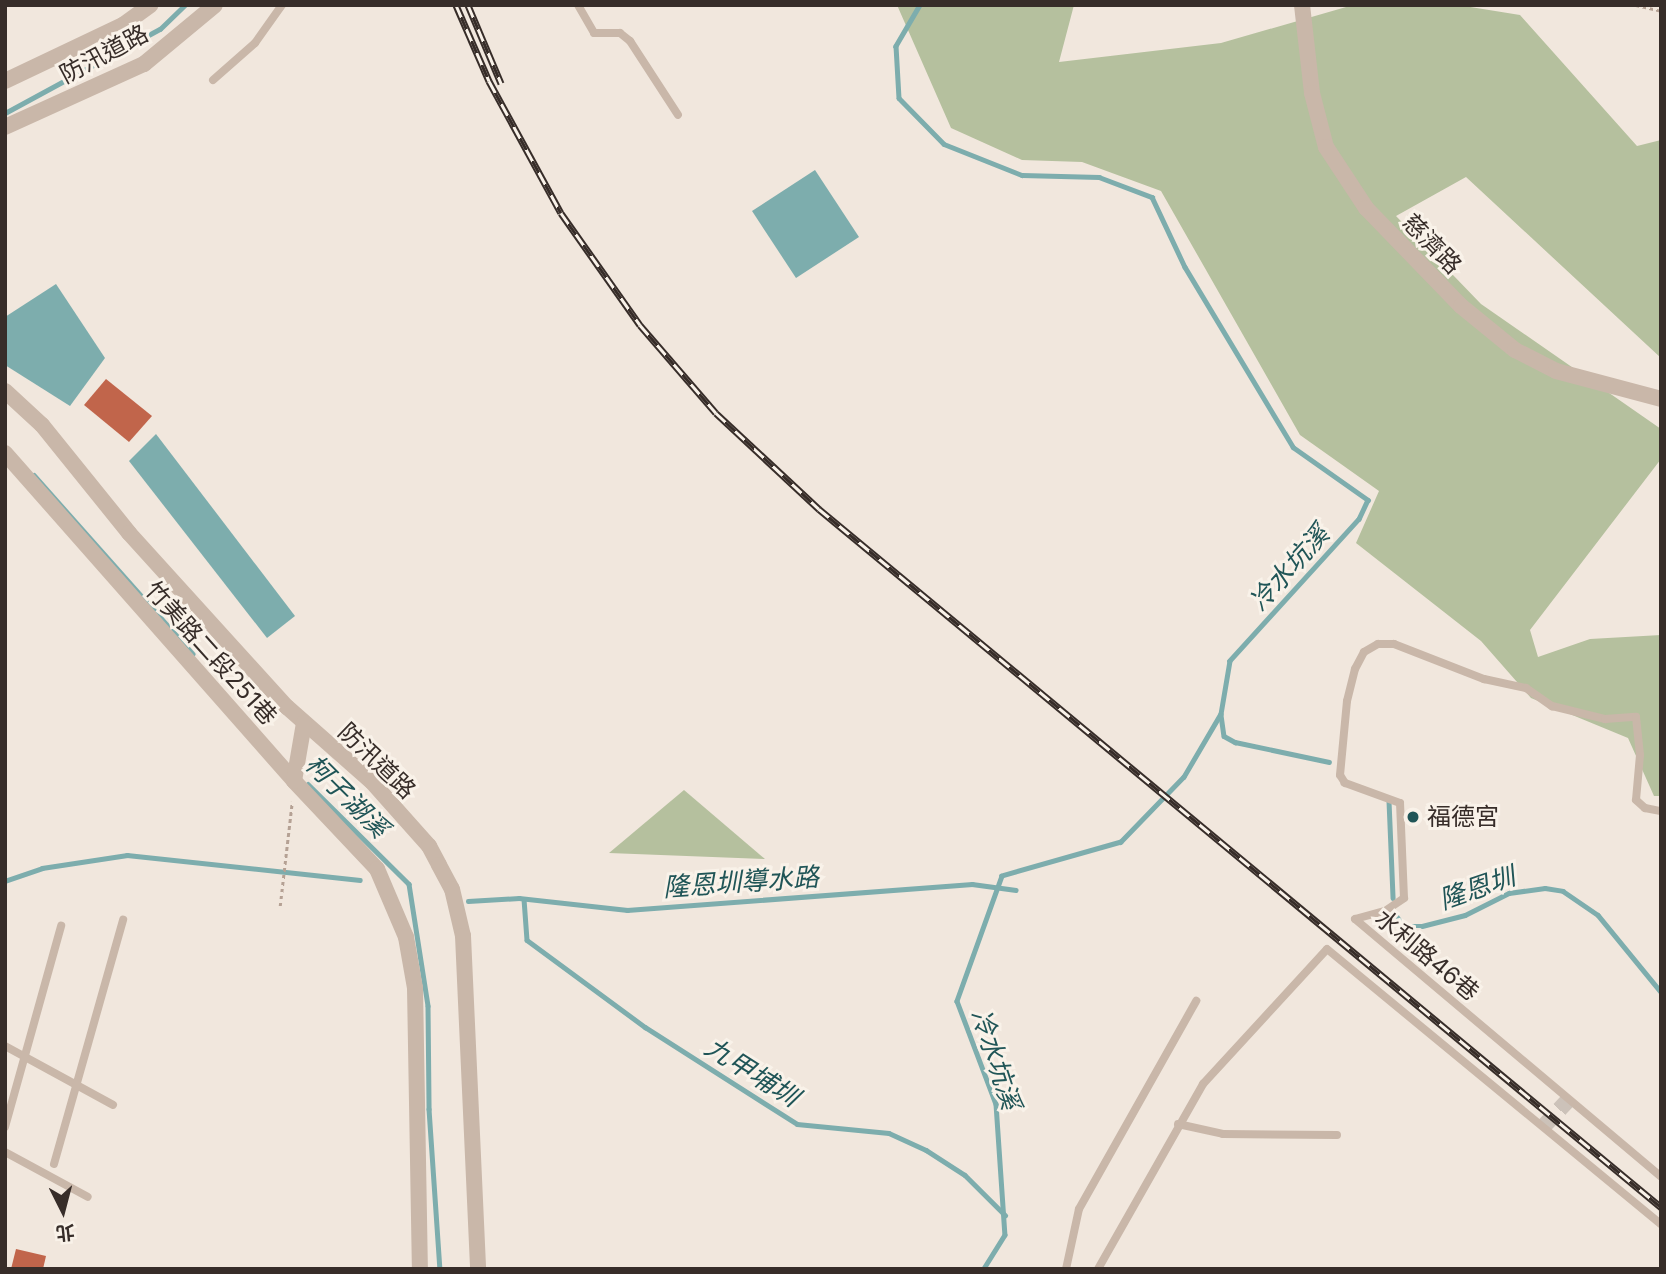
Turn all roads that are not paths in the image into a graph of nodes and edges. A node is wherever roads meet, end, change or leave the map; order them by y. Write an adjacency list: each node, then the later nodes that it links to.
1 (151, 5): 7 (street)
2 (215, 5): 9 (street, 防汛道路)
3 (282, 5): 6 (lane)
4 (578, 5): 8 (lane)
5 (1302, 5): 11 (street, 慈濟路)
6 (213, 80)
7 (5, 81)
8 (678, 115)
9 (5, 127)
10 (5, 391): 13 (street, 防汛道路)
11 (1661, 399)
12 (5, 453): 14 (street, 竹美路二段251巷)
13 (304, 723): 14 (street); 32 (street, 防汛道路)
14 (294, 781): 31 (street, 竹美路二段251巷)
15 (1661, 811): 28 (lane, 水利路46巷)
16 (123, 920): 21 (lane)
17 (61, 926): 20 (lane)
18 (1196, 1001): 33 (lane)
19 (5, 1046): 20 (lane)
20 (25, 1056): 21 (lane); 24 (lane)
21 (74, 1084): 22 (lane); 27 (lane)
22 (113, 1105)
23 (1178, 1124): 25 (lane); 30 (lane); 34 (lane)
24 (5, 1127)
25 (1336, 1135)
26 (5, 1152): 29 (lane)
27 (54, 1164)
28 (1661, 1177)
29 (88, 1197)
30 (1661, 1224)
31 (420, 1269)
32 (478, 1269)
33 (1066, 1269)
34 (1098, 1269)

